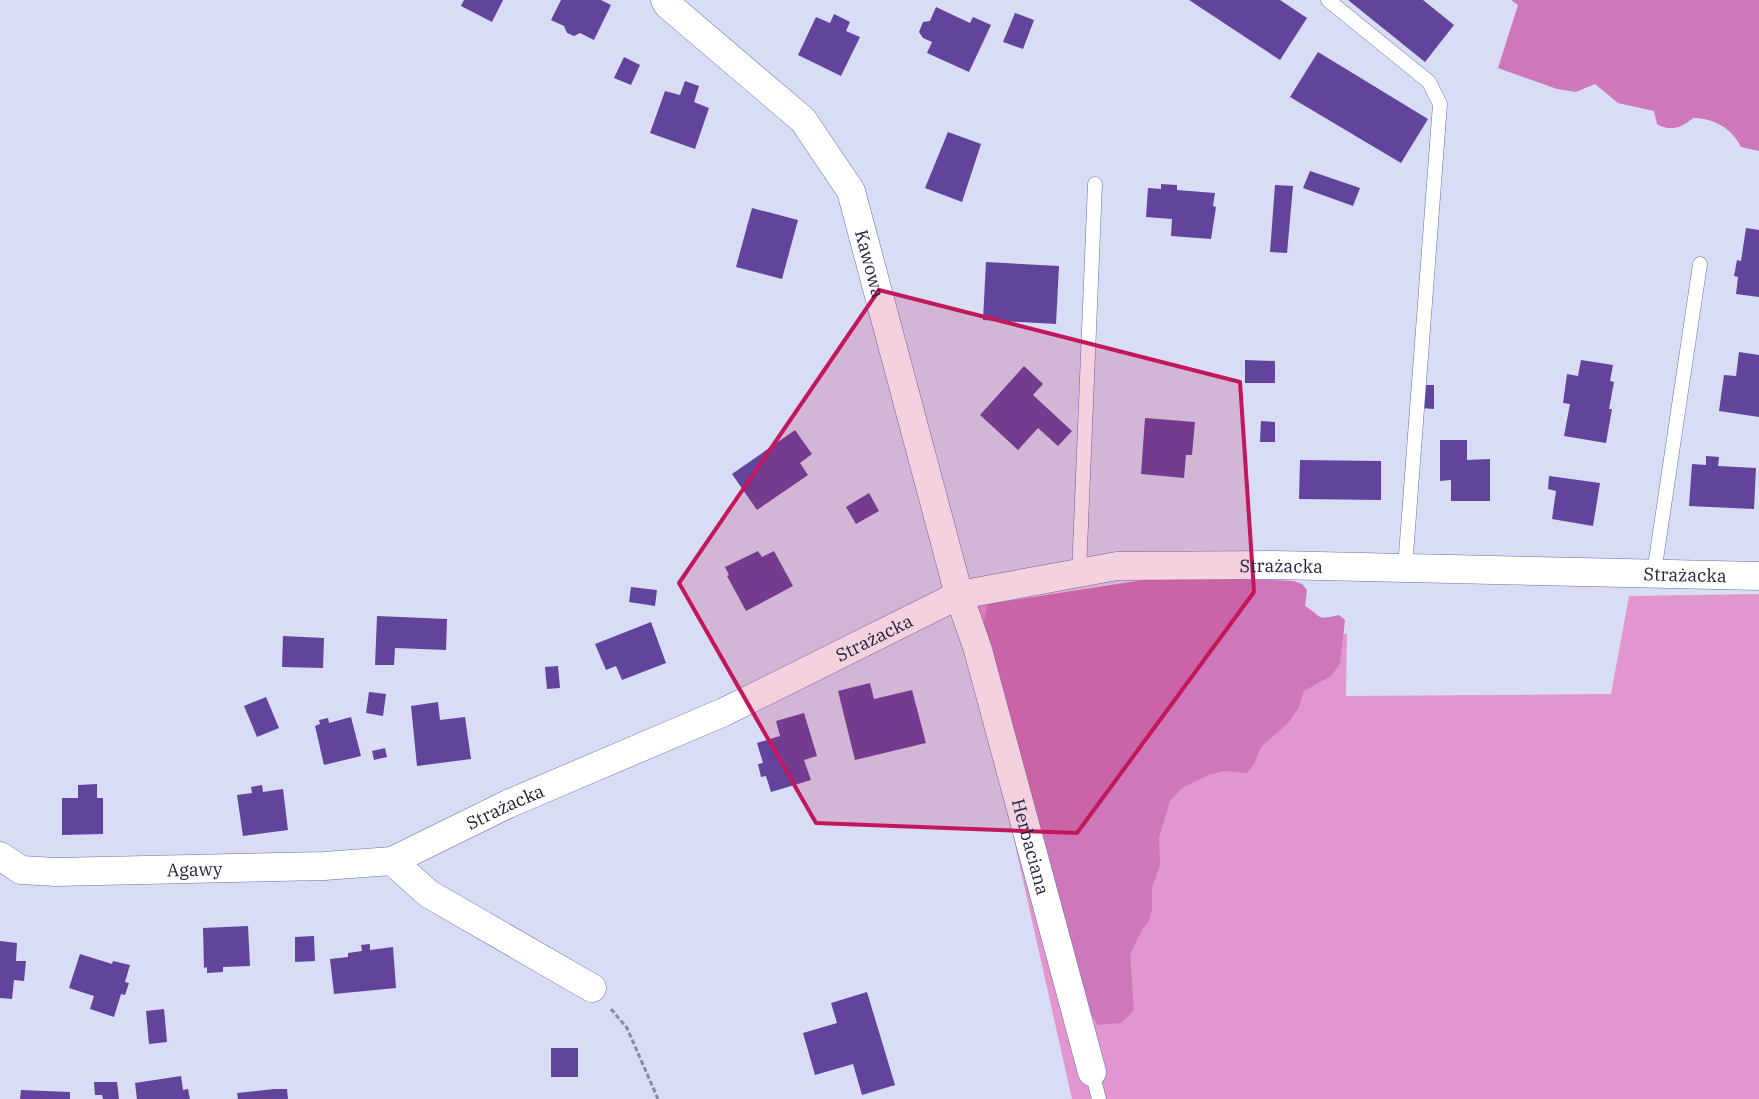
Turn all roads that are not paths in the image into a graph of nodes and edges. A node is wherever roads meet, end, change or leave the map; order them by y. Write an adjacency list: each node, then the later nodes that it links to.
1 (665, 0): 9 (street, Kawowa)
2 (1328, 0): 5 (lane)
3 (1095, 184): 6 (lane)
4 (1700, 264): 7 (lane)
5 (1405, 568): 6 (street, Strażacka); 7 (street, Strażacka)
6 (1079, 573): 9 (street, Strażacka)
7 (1654, 573): 8 (street, Strażacka)
8 (1759, 576)
9 (959, 595): 11 (street, Strażacka); 13 (street, Herbaciana)
10 (0, 856): 11 (street, Agawy)
11 (392, 861): 12 (street)
12 (592, 988)
13 (1092, 1072): 14 (lane, Herbaciana)
14 (1099, 1099)

